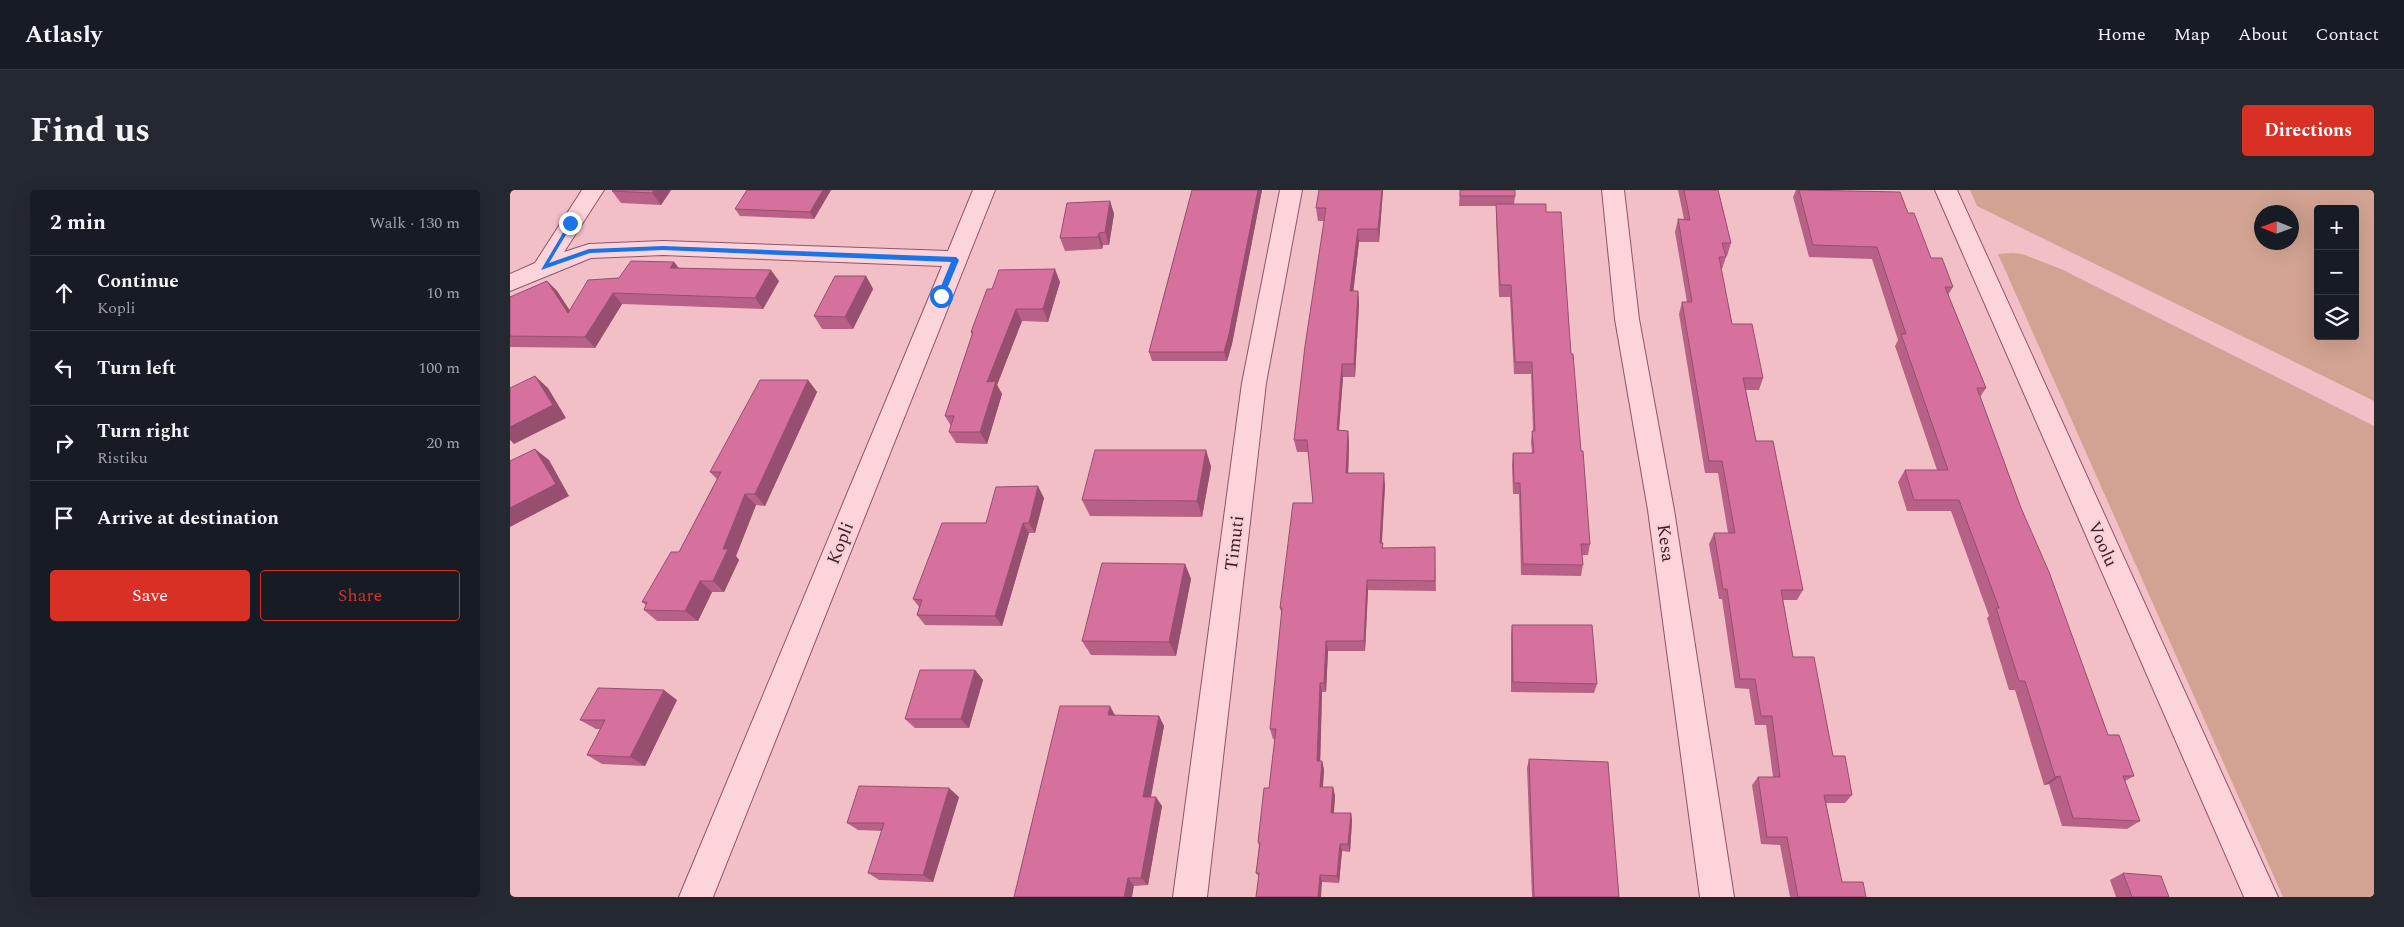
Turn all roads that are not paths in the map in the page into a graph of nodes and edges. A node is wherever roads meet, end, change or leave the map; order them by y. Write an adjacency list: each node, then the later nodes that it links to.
1 (593, 190): 7 (street)
2 (984, 190): 6 (street, Kopli)
3 (1291, 190): 10 (street, Timuti)
4 (1613, 190): 11 (street, Kesa)
5 (1946, 190): 12 (street, Voolu)
6 (956, 260): 7 (street); 9 (street, Kopli)
7 (543, 268): 8 (street)
8 (510, 283)
9 (696, 897)
10 (1190, 897)
11 (1717, 897)
12 (2261, 897)

